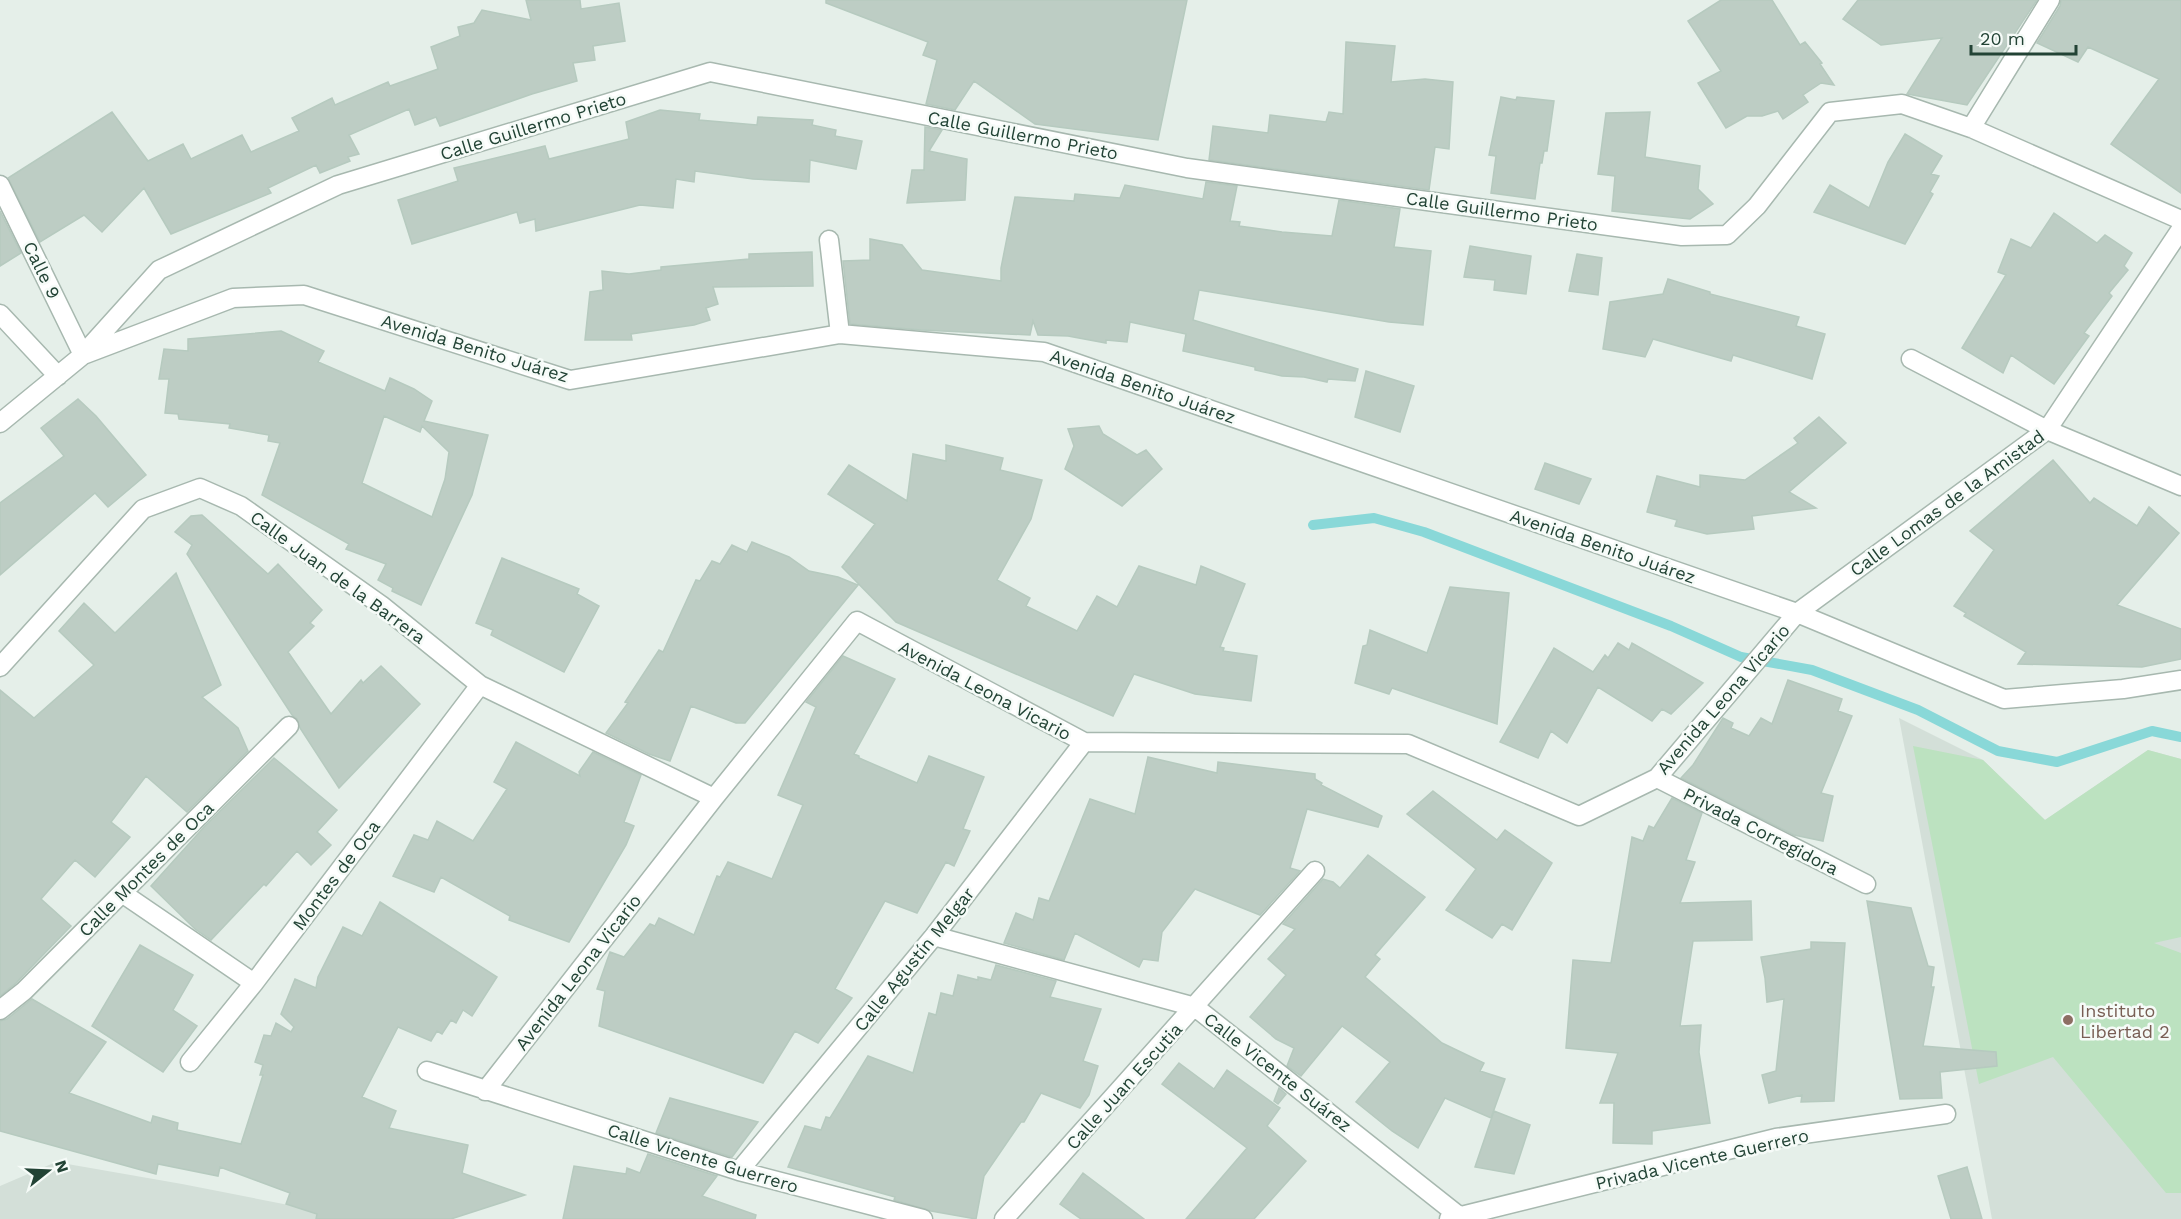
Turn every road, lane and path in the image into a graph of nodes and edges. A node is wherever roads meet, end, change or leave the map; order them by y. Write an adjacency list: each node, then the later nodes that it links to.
1 (2050, 0): 2 (street)
2 (1971, 128): 4 (street, Calle Guillermo Prieto); 9 (street, Calle Guillermo Prieto)
3 (0, 185): 9 (street, Calle 9)
4 (2181, 220)
5 (2181, 229): 13 (street, Calle Lomas de la Amistad)
6 (829, 240): 8 (street)
7 (0, 314): 11 (street)
8 (840, 334): 9 (street, Avenida Benito Juárez); 15 (street, Avenida Benito Juárez)
9 (83, 355): 11 (street, Avenida Benito Juárez)
10 (1911, 358): 13 (street)
11 (58, 376): 12 (street, Avenida Benito Juárez)
12 (0, 423)
13 (2047, 430): 14 (street); 15 (street, Calle Lomas de la Amistad)
14 (2181, 486)
15 (1797, 613): 17 (street, Avenida Benito Juárez); 21 (street, Avenida Leona Vicario)
16 (0, 667): 18 (street, Calle Juan de la Barrera)
17 (2181, 680)
18 (480, 685): 22 (street, Calle Juan de la Barrera); 27 (street, Montes de Oca)
19 (290, 726): 25 (street, Calle Montes de Oca)
20 (1084, 742): 21 (street, Avenida Leona Vicario); 22 (street, Avenida Leona Vicario); 26 (street, Calle Agustín Melgar)
21 (1657, 778): 24 (street, Privada Corregidora)
22 (714, 798): 32 (street, Avenida Leona Vicario)
23 (1315, 871): 28 (street, Calle Juan Escutia)
24 (1866, 884)
25 (122, 893): 27 (street); 29 (street, Calle Montes de Oca)
26 (934, 936): 28 (street, Calle Vicente Suárez); 34 (street, Calle Agustín Melgar)
27 (254, 983): 30 (street, Montes de Oca)
28 (1195, 1007): 35 (street, Calle Vicente Suárez); 37 (street, Calle Juan Escutia)
29 (0, 1010)
30 (190, 1062)
31 (427, 1071): 32 (street)
32 (486, 1090): 34 (street, Calle Vicente Guerrero)
33 (1946, 1114): 35 (street, Privada Vicente Guerrero)
34 (739, 1171): 36 (street, Calle Vicente Guerrero)
35 (1453, 1218)
36 (923, 1219)
37 (1004, 1219)

